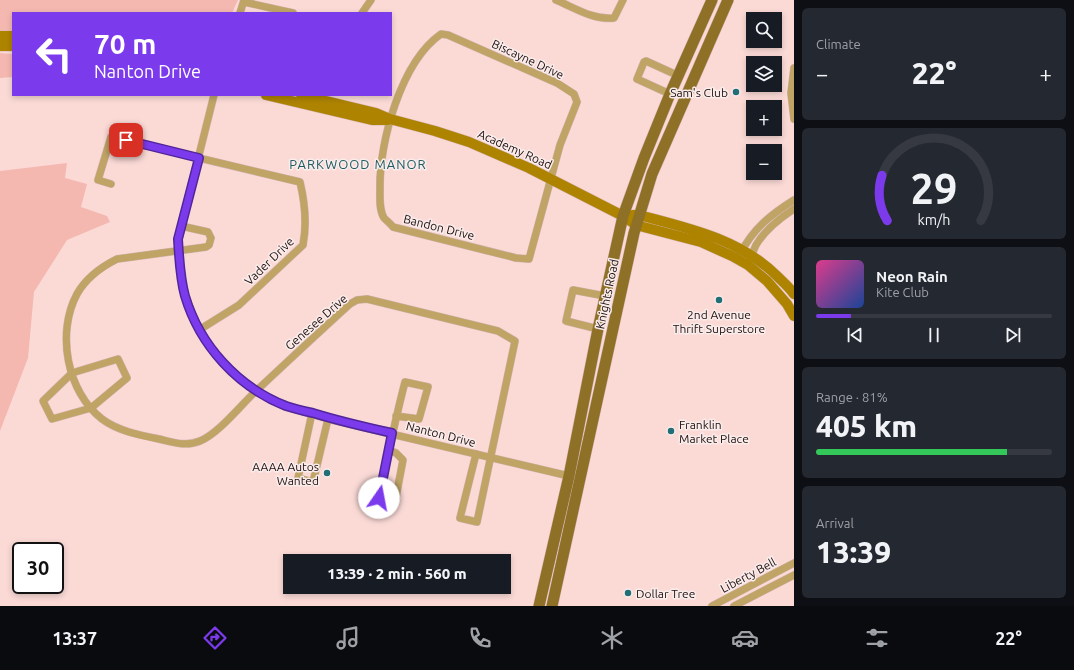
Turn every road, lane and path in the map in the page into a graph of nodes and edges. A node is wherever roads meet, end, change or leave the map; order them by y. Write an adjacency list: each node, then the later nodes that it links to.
1 (371, 0): 9 (street)
2 (556, 0): 3 (street)
3 (622, 0)
4 (712, 0): 16 (main road, Knights Road)
5 (728, 0): 17 (main road, Knights Road)
6 (244, 1): 7 (street); 8 (street)
7 (240, 12)
8 (289, 12)
9 (363, 12)
10 (445, 35): 23 (street, Bandon Drive); 25 (street, Biscayne Drive)
11 (0, 36): 12 (main road)
12 (12, 36)
13 (0, 46): 14 (main road)
14 (12, 46)
15 (794, 68): 22 (street)
16 (678, 76): 17 (main road); 18 (main road, Knights Road); 18 (street)
17 (692, 82): 30 (main road, Knights Road)
18 (670, 94): 29 (main road, Knights Road)
19 (214, 96): 24 (street, Nanton Drive)
20 (270, 96): 23 (main road, Academy Road)
21 (305, 96): 23 (main road, Academy Road)
22 (794, 119)
23 (390, 120): 25 (main road, Academy Road); 35 (street, Bandon Drive)
24 (199, 158): 26 (street); 31 (street, Nanton Drive); 41 (street, Vader Drive)
25 (551, 180): 29 (main road, Academy Road); 35 (street, Biscayne Drive)
26 (111, 184)
27 (794, 200): 33 (street)
28 (794, 210): 34 (street)
29 (623, 216): 30 (main road, Academy Road); 38 (main road, Knights Road)
30 (638, 220): 33 (main road); 56 (main road, Knights Road)
31 (180, 226): 32 (street, Nanton Drive); 32 (street)
32 (178, 250): 41 (street, Nanton Drive); 42 (street)
33 (740, 255): 34 (main road); 36 (main road)
34 (752, 255): 36 (street); 37 (main road)
35 (528, 259)
36 (748, 265): 39 (main road)
37 (794, 294)
38 (605, 296): 40 (main road, Knights Road); 40 (street)
39 (794, 316)
40 (598, 329): 52 (main road, Knights Road)
41 (199, 330): 43 (street, Nanton Drive)
42 (72, 374): 44 (street); 44 (street); 44 (street)
43 (256, 391): 44 (street, Genesee Drive); 45 (street, Nanton Drive); 51 (street, Genesee Drive)
44 (91, 408)
45 (312, 413): 47 (street, Nanton Drive); 47 (street)
46 (396, 416): 46 (street); 48 (street)
47 (328, 419): 48 (street, Nanton Drive)
48 (392, 433): 49 (street); 50 (street, Nanton Drive)
49 (389, 450): 49 (street)
50 (476, 454): 51 (street, Nanton Drive); 51 (street)
51 (490, 457): 52 (street, Nanton Drive)
52 (569, 476): 55 (main road, Knights Road)
53 (794, 563): 57 (street, Liberty Bell)
54 (794, 575): 58 (street, Liberty Bell)
55 (539, 606)
56 (552, 606)
57 (712, 606)
58 (734, 606)

